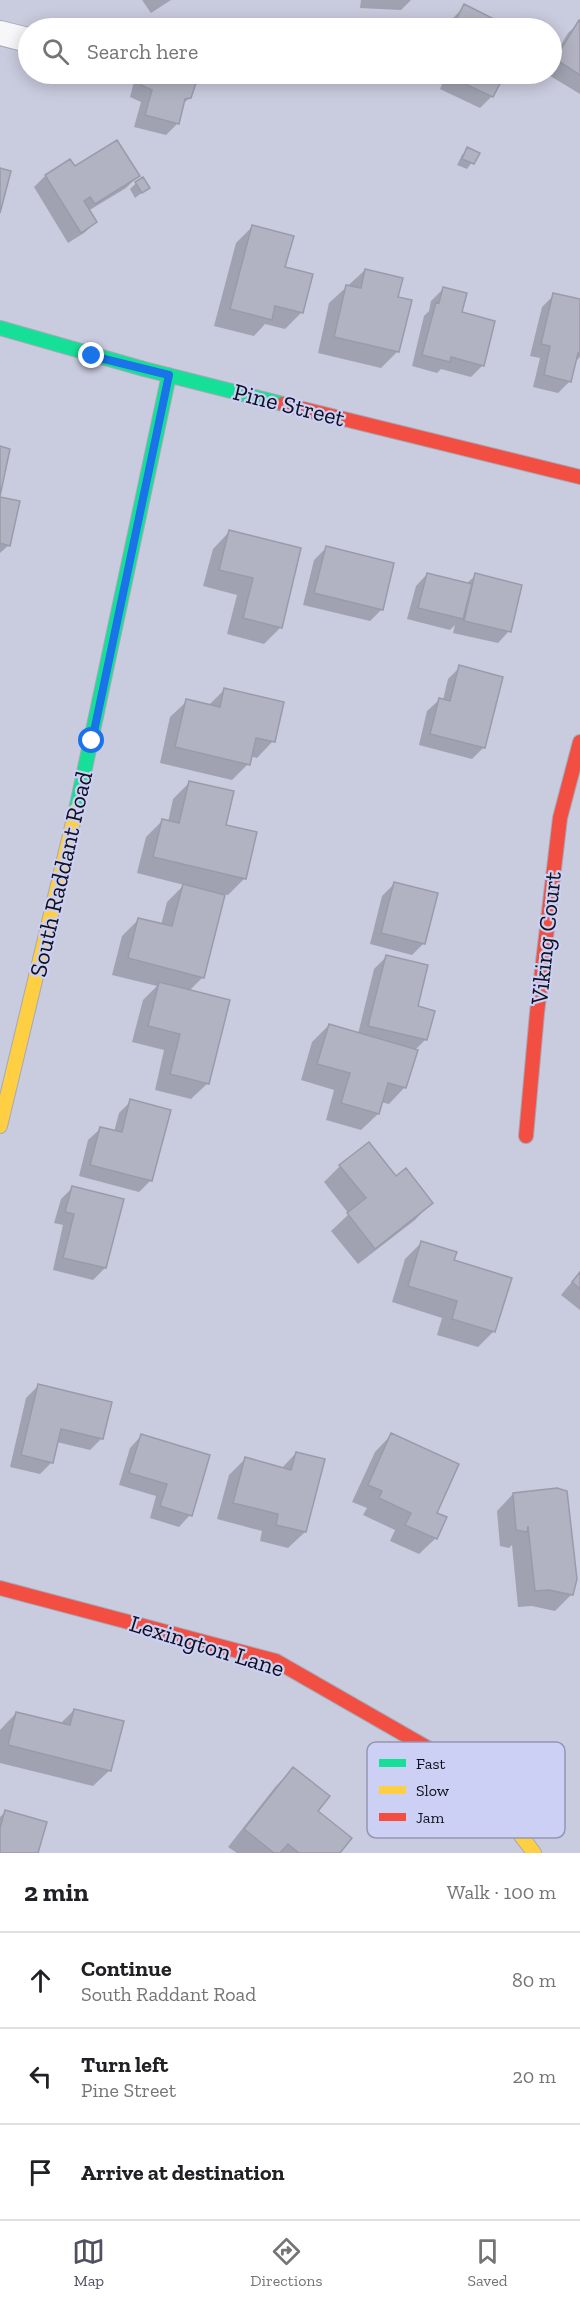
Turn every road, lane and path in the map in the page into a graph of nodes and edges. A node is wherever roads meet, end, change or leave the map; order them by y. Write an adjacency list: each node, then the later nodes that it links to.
1 (0, 33): 2 (street)
2 (18, 38)
3 (0, 328): 4 (street, Pine Street)
4 (169, 375): 5 (street, Pine Street); 7 (street, South Raddant Road)
5 (580, 477)
6 (580, 742): 8 (street, Viking Court)
7 (0, 1126)
8 (526, 1136)
9 (0, 1588): 10 (street, Lexington Lane)
10 (416, 1742)
11 (523, 1838): 12 (street, Lexington Lane)
12 (534, 1853)

